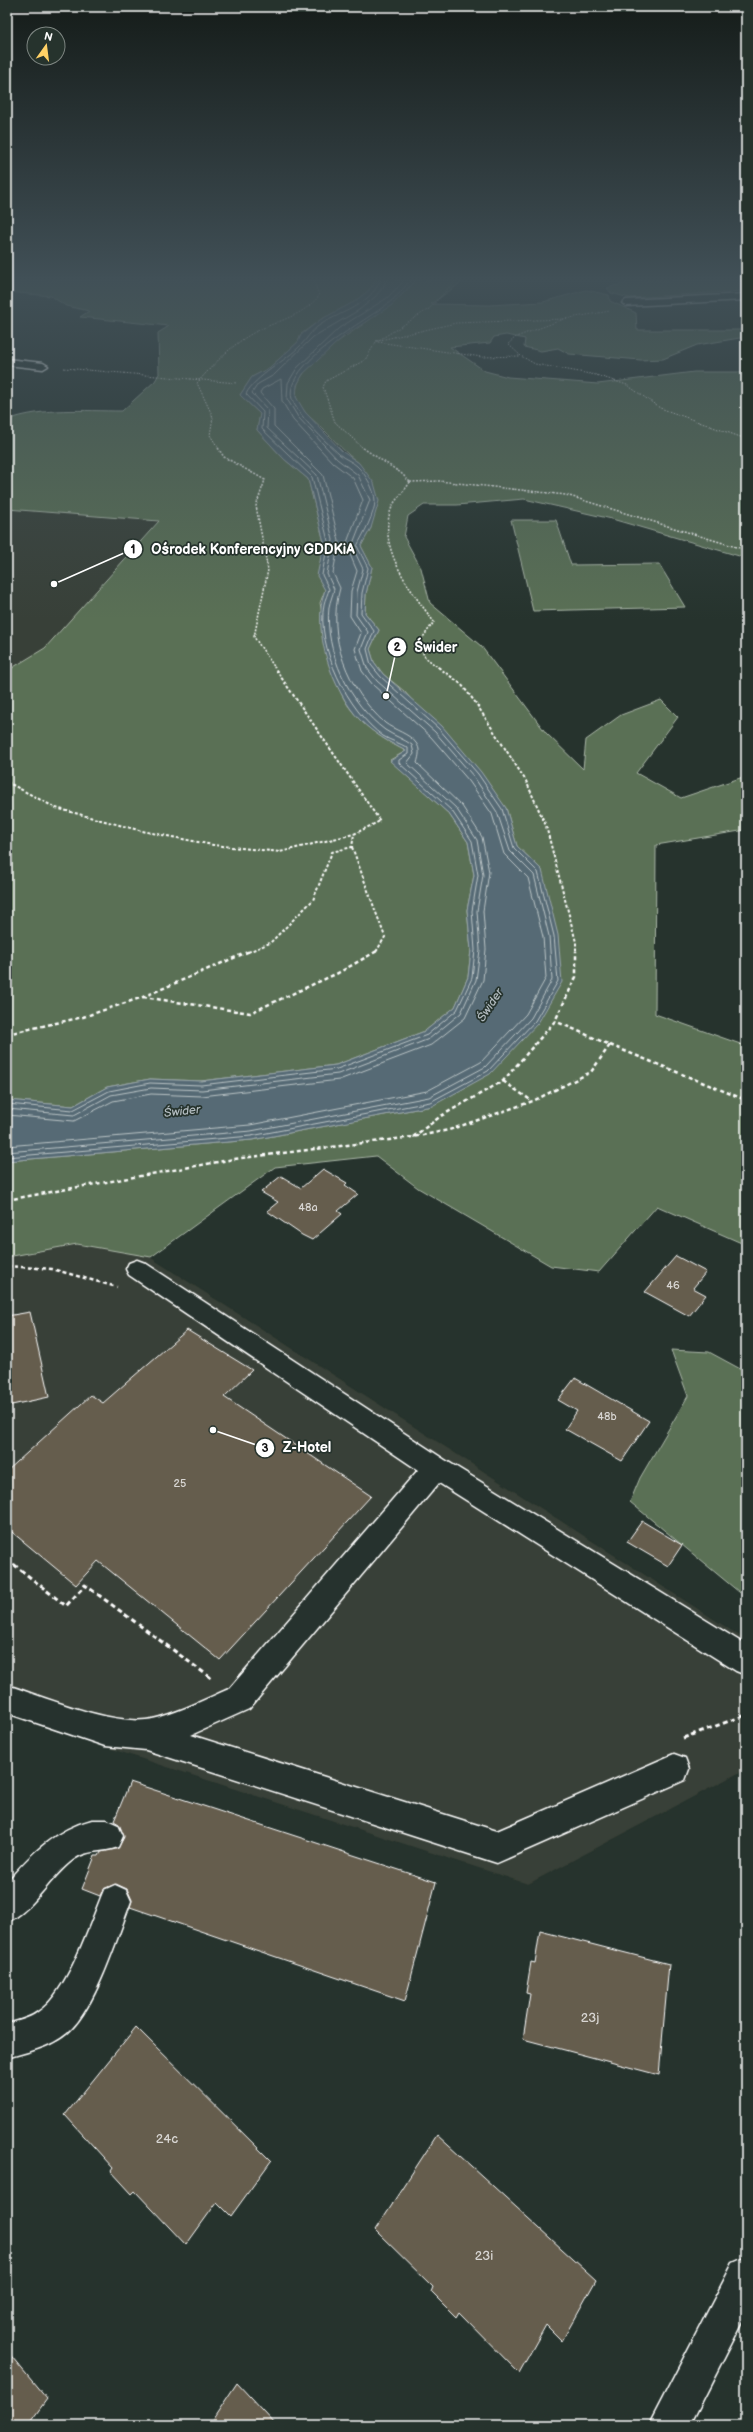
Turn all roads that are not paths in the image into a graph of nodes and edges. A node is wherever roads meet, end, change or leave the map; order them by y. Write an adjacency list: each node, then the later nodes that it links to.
1 (129, 1279): 2 (street)
2 (436, 1468): 3 (street); 5 (street)
3 (746, 1661)
4 (7, 1699): 5 (street)
5 (146, 1735): 6 (street)
6 (674, 1769)
7 (107, 1836): 9 (street)
8 (115, 1901): 10 (street)
9 (7, 1906)
10 (7, 2041)
11 (746, 2276): 12 (street)
12 (669, 2425)

